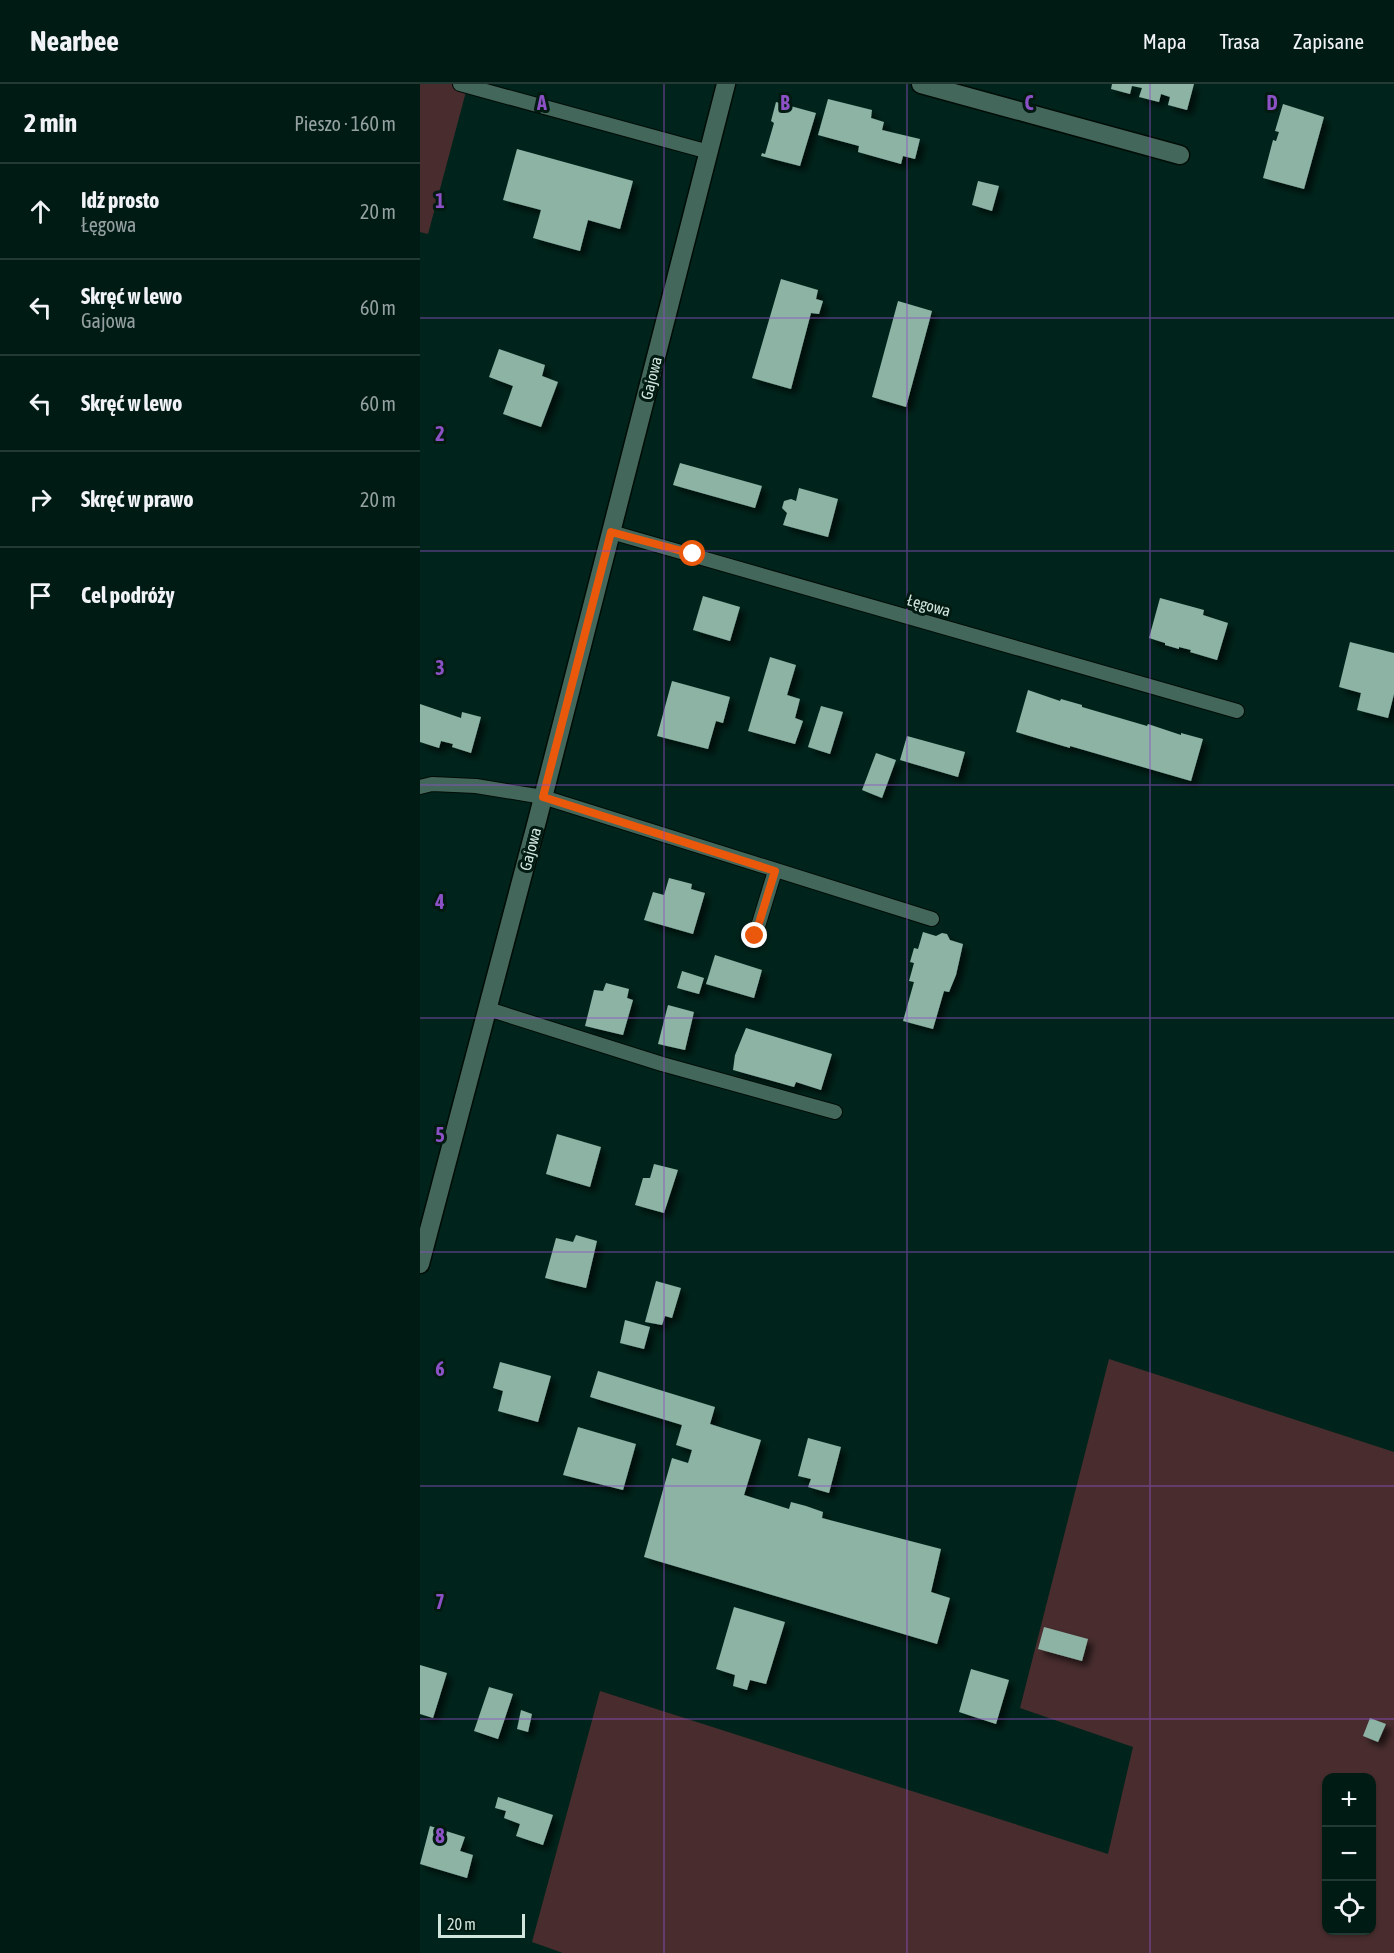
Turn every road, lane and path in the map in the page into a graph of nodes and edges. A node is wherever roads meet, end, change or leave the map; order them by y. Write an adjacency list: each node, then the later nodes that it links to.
1 (460, 84): 4 (lane)
2 (726, 84): 4 (street, Gajowa)
3 (921, 84): 5 (street)
4 (709, 152): 6 (street, Gajowa)
5 (1180, 155)
6 (611, 532): 7 (lane, Łęgowa); 9 (street, Gajowa)
7 (1237, 711)
8 (420, 787): 9 (lane)
9 (543, 797): 10 (lane); 13 (street, Gajowa)
10 (775, 871): 11 (lane); 12 (lane)
11 (932, 919)
12 (755, 936)
13 (488, 1009): 14 (lane); 15 (street, Gajowa)
14 (835, 1112)
15 (420, 1264)

